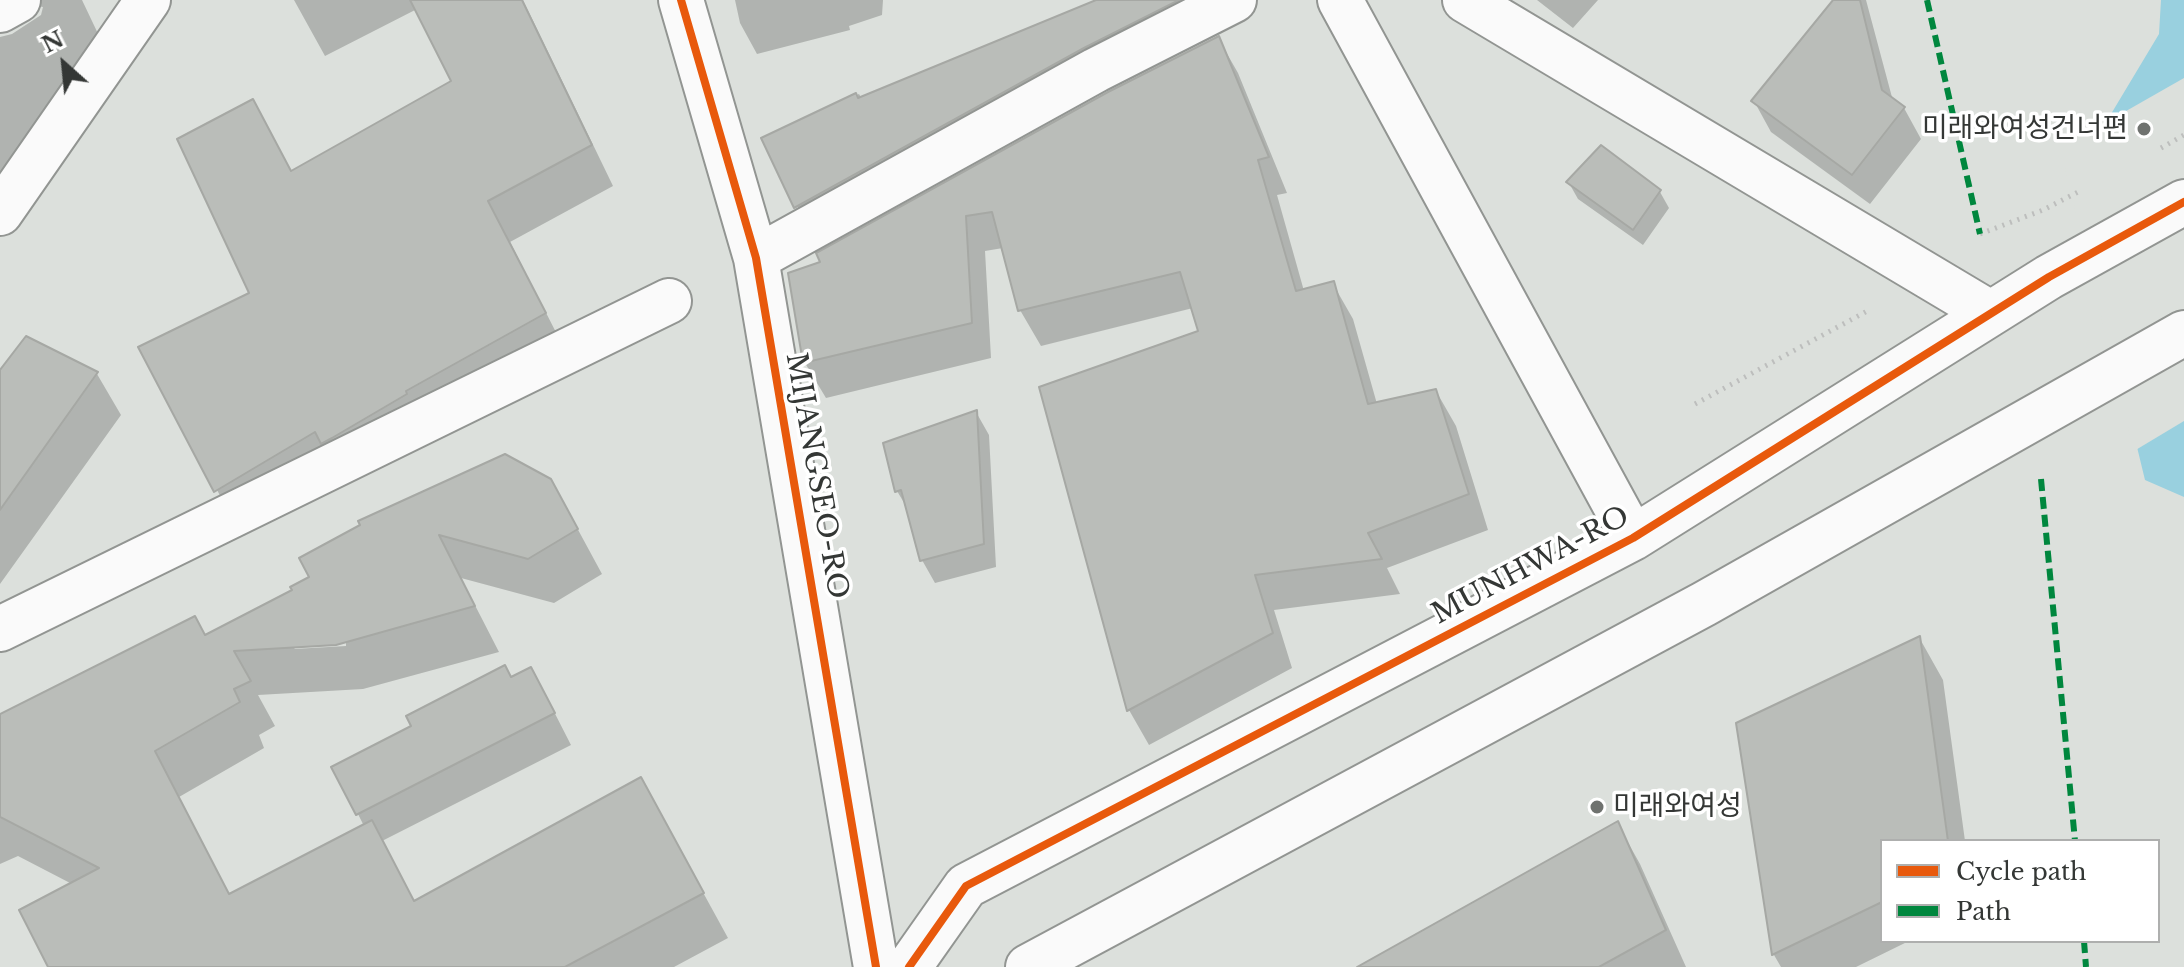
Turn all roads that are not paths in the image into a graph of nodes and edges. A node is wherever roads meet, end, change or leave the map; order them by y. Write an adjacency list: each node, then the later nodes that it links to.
1 (18, 0): 7 (street)
2 (148, 0): 9 (street)
3 (681, 0): 10 (street, MIJANGSEO-RO)
4 (1234, 0): 10 (street)
5 (1340, 0): 14 (street, MUNHWA-RO)
6 (1465, 0): 12 (street)
7 (0, 10)
8 (2184, 202): 12 (street, MUNHWA-RO)
9 (0, 213)
10 (756, 258): 16 (street, MIJANGSEO-RO)
11 (669, 301): 15 (street)
12 (1990, 313): 14 (street, MUNHWA-RO)
13 (2184, 333): 18 (street)
14 (1633, 538): 17 (street, MUNHWA-RO)
15 (0, 629)
16 (876, 967)
17 (909, 967)
18 (1028, 967)

